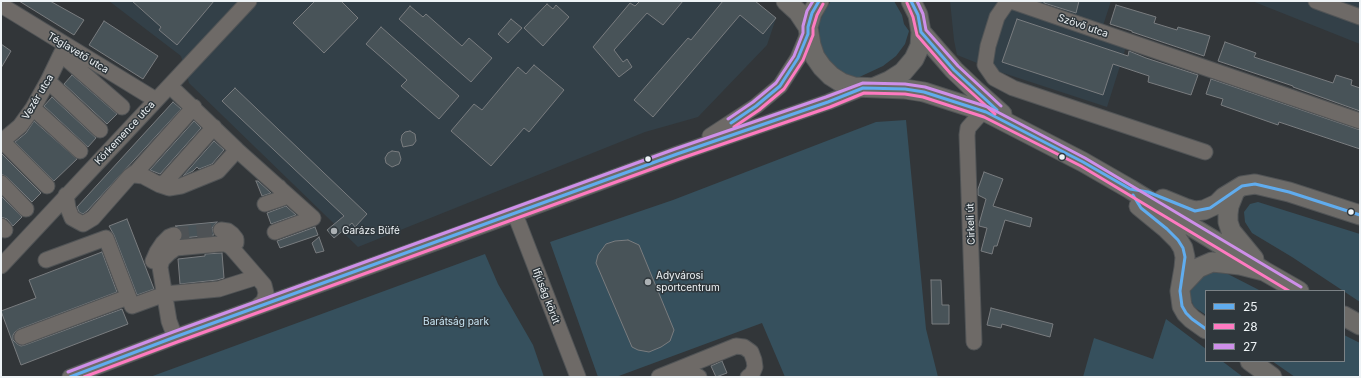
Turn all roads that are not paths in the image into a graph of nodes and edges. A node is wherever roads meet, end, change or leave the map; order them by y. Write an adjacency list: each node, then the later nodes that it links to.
1 (249, 1): 13 (street, Körkemence utca)
2 (786, 1): 10 (main road)
3 (819, 1): 10 (main road)
4 (1008, 1): 27 (street)
5 (1011, 1): 20 (street, Szövő utca)
6 (1316, 1): 9 (street)
7 (1, 5): 11 (street, Téglavető utca)
8 (917, 12): 14 (main road); 22 (main road)
9 (1360, 17)
10 (808, 31): 14 (main road); 28 (street)
11 (63, 50): 12 (street, Vezér utca); 15 (street, Téglavető utca); 16 (street)
12 (48, 81): 18 (street, Vezér utca); 23 (street)
13 (170, 86): 15 (street, Körkemence utca); 17 (street)
14 (868, 87): 19 (main road); 28 (street)
15 (156, 100): 36 (street, Körkemence utca)
16 (122, 107)
17 (194, 107): 21 (street); 29 (street)
18 (33, 108): 24 (street, Vezér utca); 25 (street)
19 (983, 111): 22 (main road); 59 (street, Cirkeli út)
20 (1360, 121)
21 (214, 127): 26 (street); 32 (street)
22 (1020, 129): 34 (main road)
23 (100, 130)
24 (1, 142): 31 (street)
25 (80, 150)
26 (237, 150): 32 (street); 33 (street)
27 (1205, 152)
28 (678, 154): 39 (street)
29 (130, 176): 32 (street); 36 (street)
30 (1, 183): 38 (street)
31 (47, 186)
32 (160, 186)
33 (279, 187): 37 (street); 42 (street)
34 (1130, 189): 35 (main road); 47 (main road); 49 (main road)
35 (1235, 191): 40 (main road); 47 (main road)
36 (66, 195): 46 (street, Körkemence utca)
37 (265, 204)
38 (26, 209)
39 (515, 214): 53 (street); 64 (street, Ifjúság körút)
40 (1360, 215)
41 (221, 230): 44 (street)
42 (274, 232)
43 (174, 235): 51 (street)
44 (231, 247): 48 (street); 51 (street)
45 (46, 260): 52 (street)
46 (1, 266)
47 (1264, 271): 49 (main road); 50 (main road)
48 (257, 277): 51 (street); 53 (street)
49 (1182, 285): 56 (main road)
50 (1297, 290)
51 (164, 294): 52 (street); 58 (street)
52 (128, 297): 57 (street)
53 (258, 306): 58 (street)
54 (1345, 317): 55 (main road)
55 (1360, 325)
56 (1205, 328)
57 (22, 337)
58 (174, 337): 63 (street)
59 (974, 342)
60 (1251, 362): 67 (main road)
61 (684, 368): 62 (street); 65 (street); 66 (street)
62 (664, 376)
63 (70, 377)
64 (578, 377)
65 (699, 377)
66 (748, 377)
67 (1272, 377)

